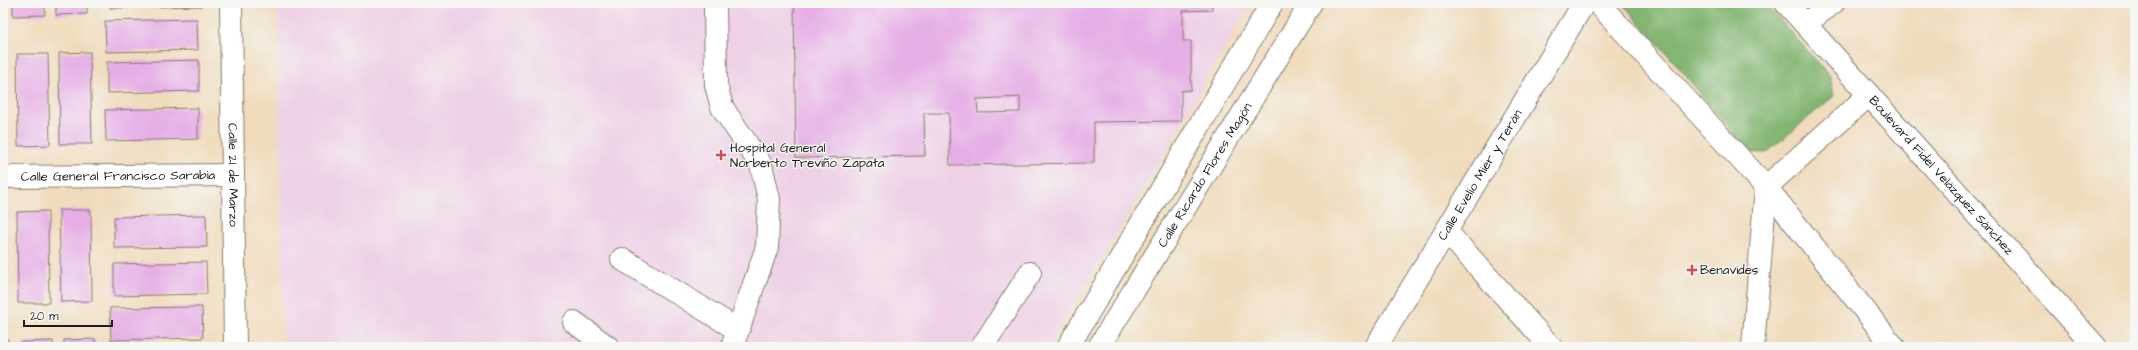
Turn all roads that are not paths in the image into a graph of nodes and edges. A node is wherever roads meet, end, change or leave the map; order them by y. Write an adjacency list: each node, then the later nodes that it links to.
1 (231, 3): 13 (street, Calle 21 de Marzo)
2 (715, 3): 20 (street)
3 (1272, 3): 11 (street)
4 (1311, 3): 12 (street, Calle Ricardo Flores Magón)
5 (1584, 3): 16 (street, Calle Evelio Mier y Terán)
6 (1598, 3): 15 (street)
7 (1786, 3): 9 (street, Boulevard Fidel Velázquez Sánchez)
8 (1833, 3): 9 (street)
9 (1805, 24): 10 (street, Boulevard Fidel Velázquez Sánchez)
10 (1869, 95): 15 (street); 30 (street, Boulevard Fidel Velázquez Sánchez)
11 (1209, 109): 12 (street); 24 (street)
12 (1235, 126): 25 (street, Calle Ricardo Flores Magón)
13 (233, 175): 14 (street, Calle General Francisco Sarabia); 21 (street, Calle 21 de Marzo)
14 (3, 176)
15 (1766, 187): 28 (street); 29 (street)
16 (1446, 231): 26 (street, Calle Evelio Mier y Terán); 27 (street)
17 (622, 258): 20 (street)
18 (1030, 273): 23 (street)
19 (574, 322): 22 (street)
20 (735, 338)
21 (235, 347)
22 (608, 347)
23 (982, 347)
24 (1068, 347)
25 (1099, 347)
26 (1376, 347)
27 (1551, 347)
28 (1752, 347)
29 (1894, 347)
30 (2096, 347)

